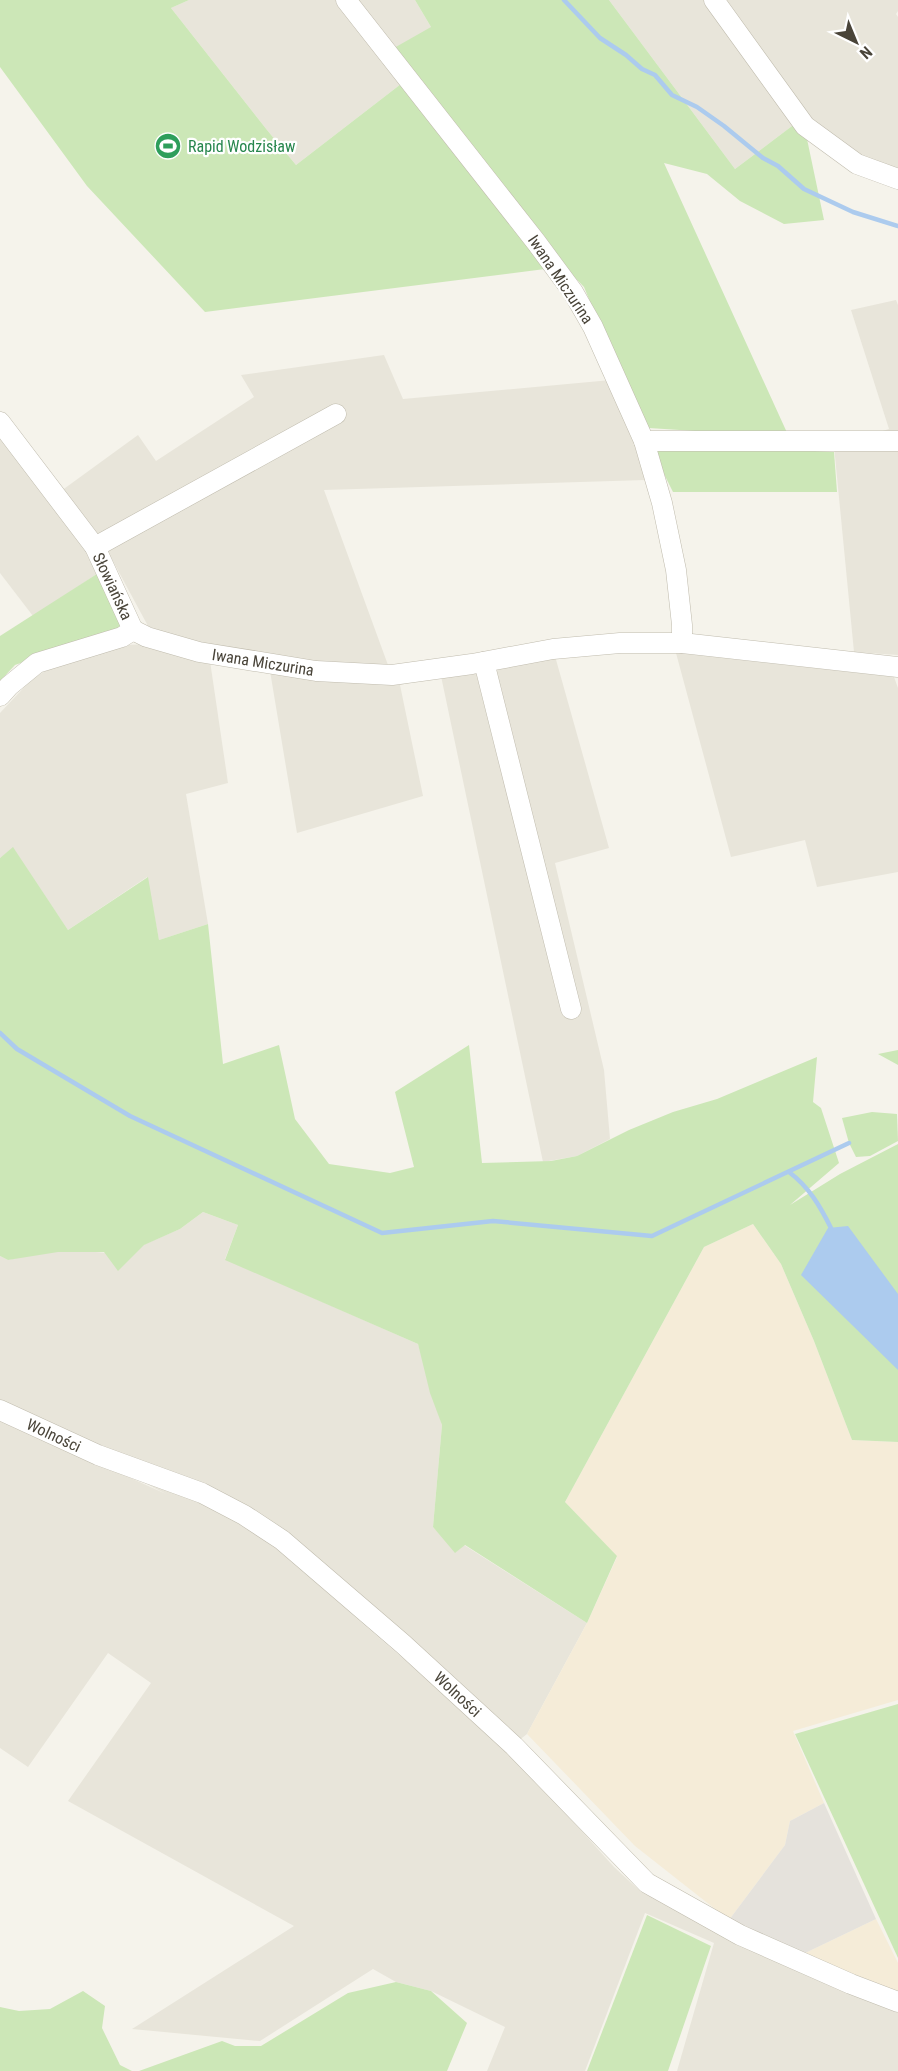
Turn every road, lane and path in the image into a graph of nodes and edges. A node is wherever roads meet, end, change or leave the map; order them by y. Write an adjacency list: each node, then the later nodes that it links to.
1 (346, 0): 6 (street, Iwana Miczurina)
2 (714, 0): 3 (street)
3 (898, 179)
4 (336, 414): 8 (street)
5 (0, 422): 8 (street, Słowiańska)
6 (644, 441): 7 (street); 10 (street, Iwana Miczurina)
7 (898, 441)
8 (95, 547): 9 (street, Słowiańska)
9 (133, 630): 11 (street, Iwana Miczurina); 13 (street, Słowiańska)
10 (682, 643): 11 (street, Iwana Miczurina); 12 (street, Iwana Miczurina)
11 (484, 662): 14 (street)
12 (898, 667)
13 (0, 696)
14 (571, 1009)
15 (0, 1410): 16 (street, Wolności)
16 (898, 2002)

